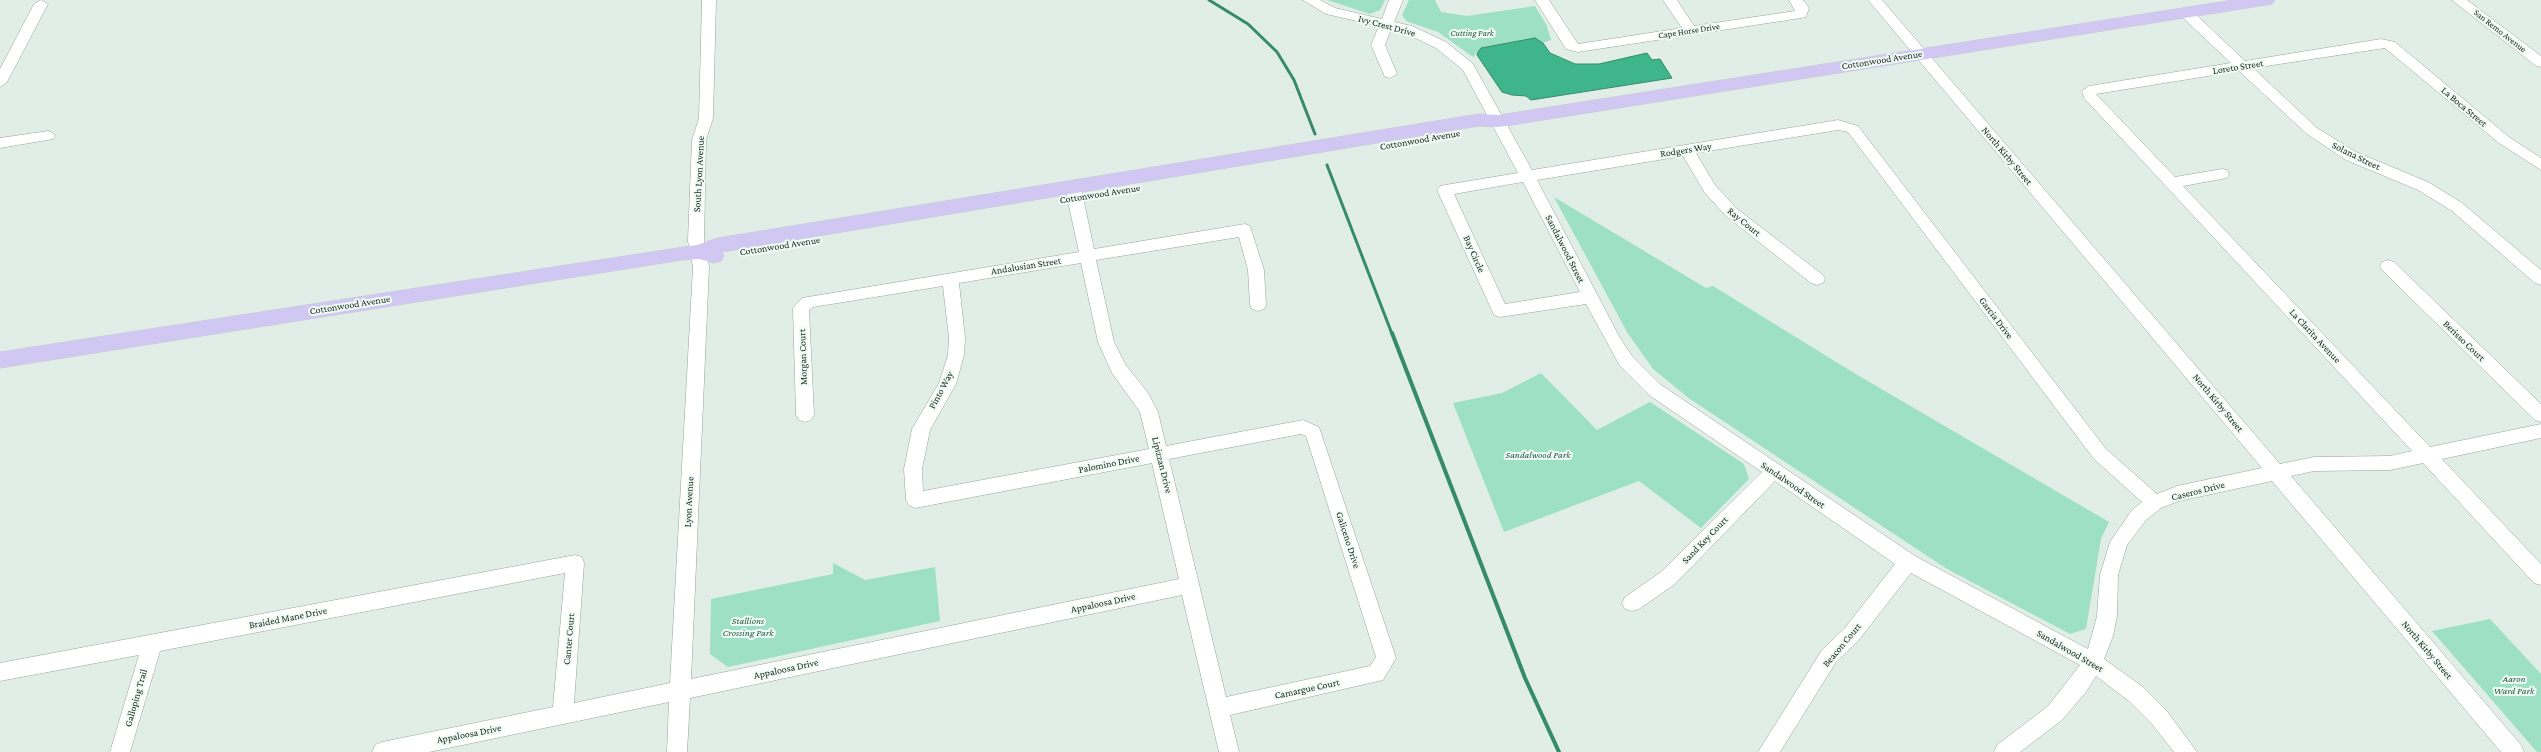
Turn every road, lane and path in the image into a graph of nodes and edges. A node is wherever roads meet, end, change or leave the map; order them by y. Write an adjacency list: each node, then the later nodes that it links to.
1 (709, 0): 31 (street, South Lyon Avenue)
2 (1310, 0): 12 (street, Ivy Crest Drive)
3 (1396, 0): 12 (street)
4 (1542, 0): 13 (street, Cape Horse Drive)
5 (1670, 0): 13 (street)
6 (1875, 0): 15 (street, North Kirby Street)
7 (2266, 0): 11 (main road, Cottonwood Avenue)
8 (2459, 0): 16 (street, San Remo Avenue)
9 (42, 4): 19 (street)
10 (1799, 4): 13 (street, Cape Horse Drive)
11 (2186, 13): 15 (main road, Cottonwood Avenue); 17 (street, Solana Street)
12 (1385, 24): 18 (street); 21 (street, Ivy Crest Drive)
13 (1691, 31)
14 (2390, 45): 17 (street, Loreto Street); 26 (street, La Boca Street)
15 (1920, 54): 21 (main road, Cottonwood Avenue); 48 (street, North Kirby Street)
16 (2541, 63)
17 (2242, 66): 20 (street, Loreto Street); 36 (street, Solana Street)
18 (1390, 74)
19 (0, 82)
20 (2088, 95): 29 (street, La Clarita Avenue)
21 (1499, 121): 28 (street, Sandalwood Street); 30 (main road, Cottonwood Avenue)
22 (1846, 126): 25 (street, Rodgers Way); 50 (street, Garcia Drive)
23 (48, 136): 24 (street)
24 (0, 142)
25 (1687, 150): 28 (street, Rodgers Way); 35 (street, Ray Court)
26 (2541, 165)
27 (2222, 174): 29 (street)
28 (1527, 177): 37 (street, Sandalwood Street); 37 (street, Bay Circle)
29 (2171, 183): 46 (street, La Clarita Avenue)
30 (1074, 193): 31 (main road, Cottonwood Avenue); 32 (street, Lipizzan Drive)
31 (700, 252): 40 (main road, Cottonwood Avenue); 60 (street, Lyon Avenue)
32 (1088, 256): 34 (street, Andalusian Street); 39 (street, Andalusian Street); 45 (street, Lipizzan Drive)
33 (2388, 266): 42 (street, Berisso Court)
34 (950, 279): 38 (street, Andalusian Street); 49 (street, Pinto Way)
35 (1816, 279)
36 (2541, 279)
37 (1589, 297): 47 (street, Sandalwood Street)
38 (808, 302): 41 (street, Morgan Court)
39 (1258, 306)
40 (0, 360)
41 (805, 415)
42 (2541, 415)
43 (1303, 427): 45 (street, Palomino Drive); 57 (street, Galiceno Drive)
44 (2541, 431): 46 (street, Caseros Drive)
45 (1160, 454): 49 (street, Palomino Drive); 54 (street, Lipizzan Drive)
46 (2427, 456): 48 (street, Caseros Drive); 53 (street, La Clarita Avenue)
47 (1773, 472): 51 (street, Sandalwood Street); 55 (street, Sand Key Court)
48 (2277, 472): 50 (street, Caseros Drive); 71 (street, North Kirby Street)
49 (915, 500)
50 (2156, 503): 58 (street, Caseros Drive)
51 (1908, 562): 58 (street, Sandalwood Street); 68 (street, Beacon Court)
52 (575, 563): 56 (street, Braided Mane Drive); 62 (street, Canter Court)
53 (2541, 577)
54 (1190, 585): 60 (street, Appaloosa Drive); 61 (street, Lipizzan Drive)
55 (1632, 603)
56 (152, 644): 59 (street, Braided Mane Drive); 64 (street, Galloping Trail)
57 (1386, 658): 61 (street, Camargue Court)
58 (2093, 662): 69 (street, Caseros Drive); 70 (street, Sandalwood Street)
59 (0, 672)
60 (679, 691): 62 (street, Appaloosa Drive); 66 (street, Lyon Avenue)
61 (1219, 708): 67 (street, Lipizzan Drive)
62 (562, 715): 63 (street, Appaloosa Drive)
63 (449, 745): 65 (street, Appaloosa Drive)
64 (120, 752)
65 (382, 752)
66 (676, 752)
67 (1229, 752)
68 (1768, 752)
69 (2004, 752)
70 (2187, 752)
71 (2514, 752)

